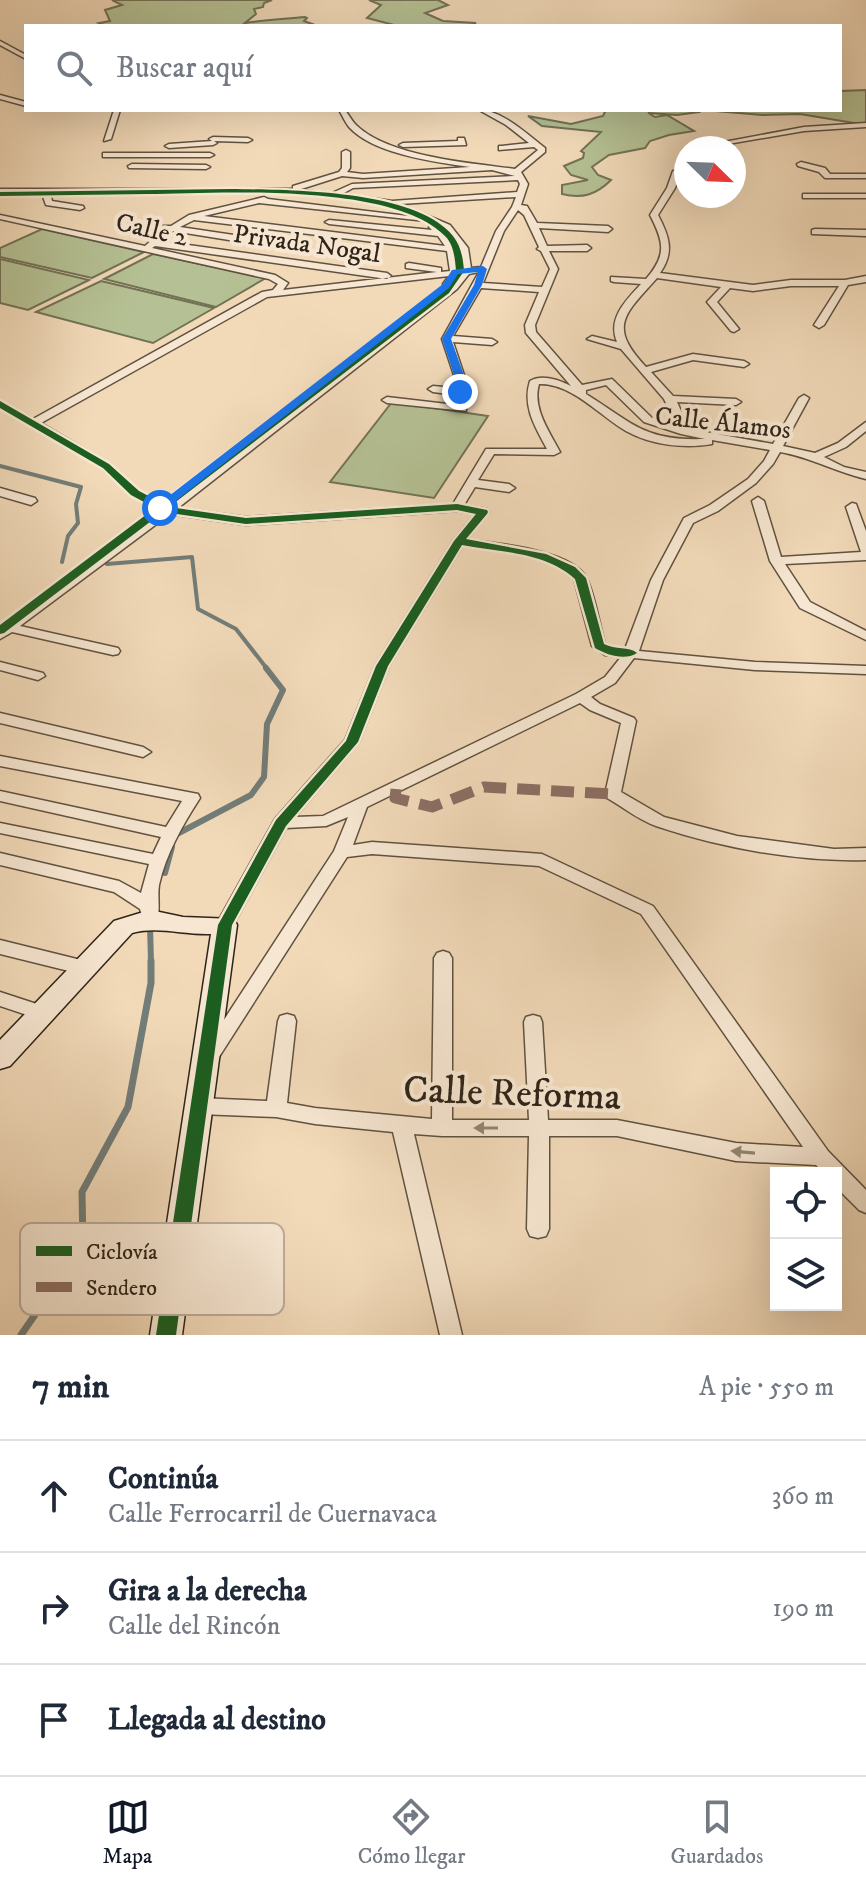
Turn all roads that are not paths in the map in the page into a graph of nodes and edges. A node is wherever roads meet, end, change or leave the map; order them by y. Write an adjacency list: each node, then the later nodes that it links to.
1 (0, 43): 2 (street)
2 (24, 56)
3 (0, 97): 4 (street)
4 (24, 103)
5 (116, 112): 9 (street)
6 (343, 112): 15 (street)
7 (486, 112): 14 (street)
8 (866, 125): 11 (street)
9 (107, 139)
10 (211, 139): 12 (street); 16 (street); 20 (street)
11 (746, 139)
12 (248, 140)
13 (461, 140): 15 (street)
14 (536, 145): 17 (street); 26 (street)
15 (380, 146): 24 (street)
16 (125, 148)
17 (502, 148)
18 (346, 152): 25 (street)
19 (106, 155): 20 (street)
20 (210, 155): 23 (street)
21 (801, 164): 27 (street)
22 (132, 166): 23 (street)
23 (206, 167): 28 (street)
24 (493, 168): 25 (street); 26 (street)
25 (342, 174): 32 (street)
26 (520, 175): 34 (street); 35 (street)
27 (866, 176)
28 (210, 184): 31 (street); 32 (street)
29 (674, 184): 70 (street)
30 (0, 191): 33 (street)
31 (121, 191): 33 (street); 36 (street)
32 (288, 191): 34 (street); 40 (street)
33 (43, 194): 36 (street); 39 (street); 43 (street)
34 (335, 194): 41 (street)
35 (518, 194): 41 (street); 42 (street)
36 (89, 196): 43 (street)
37 (806, 196): 38 (street)
38 (866, 196)
39 (0, 198)
40 (257, 200): 45 (street); 47 (street)
41 (388, 205): 47 (street); 52 (street)
42 (516, 207): 50 (street); 66 (street)
43 (80, 208): 48 (street)
44 (0, 217): 61 (street, Calle 2)
45 (192, 217): 51 (street); 64 (street)
46 (124, 220): 51 (street)
47 (422, 220): 52 (street)
48 (69, 221)
49 (329, 222): 52 (street)
50 (532, 225): 53 (street); 60 (street)
51 (168, 228): 56 (street); 57 (street)
52 (442, 228): 58 (street); 64 (street)
53 (608, 229)
54 (815, 232): 55 (street)
55 (866, 233)
56 (254, 241)
57 (153, 243): 61 (street); 71 (street, Privada Nogal)
58 (464, 248): 64 (street); 64 (street)
59 (587, 248): 60 (street)
60 (541, 249): 67 (street)
61 (144, 251): 78 (street, Calle 2)
62 (429, 255): 64 (street)
63 (351, 265): 69 (street)
64 (456, 265): 65 (street); 66 (street); 69 (street); 110 (street)
65 (409, 266)
66 (483, 269): 75 (street)
67 (554, 269): 68 (street); 77 (street)
68 (568, 270)
69 (434, 275): 71 (street)
70 (651, 278): 72 (street); 76 (street); 84 (street)
71 (407, 279): 78 (street)
72 (614, 279)
73 (866, 279): 74 (street)
74 (845, 283): 76 (street); 79 (street)
75 (478, 285): 77 (street); 81 (street)
76 (727, 286): 80 (street)
77 (545, 290): 88 (street)
78 (277, 291): 96 (street)
79 (819, 325)
80 (734, 329)
81 (447, 339): 83 (street); 89 (street)
82 (592, 339): 84 (street)
83 (492, 342)
84 (623, 347): 86 (street)
85 (744, 364): 86 (street)
86 (646, 370): 91 (street)
87 (433, 389): 89 (street)
88 (579, 389): 93 (street); 98 (street)
89 (460, 392): 92 (street)
90 (804, 398): 100 (street)
91 (670, 399): 94 (street); 98 (street)
92 (387, 400)
93 (589, 402): 99 (street, Calle Álamos); 103 (street, Calle Álamos)
94 (736, 402)
95 (0, 404): 96 (street)
96 (34, 423): 110 (street)
97 (866, 425): 101 (street)
98 (685, 432): 99 (street)
99 (724, 439): 100 (street, Calle Álamos)
100 (777, 448): 101 (street, Calle Álamos); 117 (street)
101 (816, 457): 102 (street, Calle Álamos)
102 (866, 476)
103 (471, 483): 104 (street); 108 (street)
104 (509, 488)
105 (0, 492): 106 (street)
106 (31, 501)
107 (758, 501): 113 (street)
108 (457, 507): 110 (street); 111 (street)
109 (852, 507): 112 (street)
110 (164, 509): 114 (street)
111 (459, 541): 117 (street); 127 (street)
112 (866, 553): 113 (street)
113 (776, 561): 115 (street)
114 (3, 630): 116 (street)
115 (866, 636)
116 (113, 651)
117 (631, 653): 119 (street); 121 (street)
118 (0, 666): 120 (street)
119 (866, 670)
120 (38, 676)
121 (581, 697): 126 (street); 131 (street)
122 (0, 718): 123 (street)
123 (143, 752)
124 (0, 761): 129 (street)
125 (0, 796): 129 (street)
126 (361, 803): 127 (street); 130 (street)
127 (281, 823): 135 (street)
128 (0, 828): 133 (street)
129 (168, 833): 133 (street)
130 (342, 852): 144 (street); 150 (street)
131 (866, 854)
132 (0, 859): 134 (street)
133 (160, 861): 134 (street)
134 (148, 912): 135 (street); 138 (street)
135 (225, 925): 144 (street)
136 (0, 947): 138 (street)
137 (443, 958): 148 (street)
138 (85, 968): 140 (street)
139 (0, 999): 140 (street)
140 (42, 1013): 143 (street)
141 (287, 1021): 146 (street)
142 (533, 1022): 149 (street)
143 (0, 1058)
144 (208, 1059): 145 (street)
145 (199, 1106): 146 (street, Calle Reforma); 152 (street)
146 (276, 1109): 147 (street, Calle Reforma)
147 (402, 1126): 148 (street, Calle Reforma); 156 (street)
148 (442, 1128): 149 (street, Calle Reforma, one-way to 148)
149 (539, 1128): 150 (street, Calle Reforma, one-way to 149); 153 (street)
150 (821, 1157): 151 (street)
151 (866, 1204)
152 (182, 1223)
153 (538, 1229)
154 (169, 1315): 155 (street)
155 (166, 1335)
156 (451, 1335)

